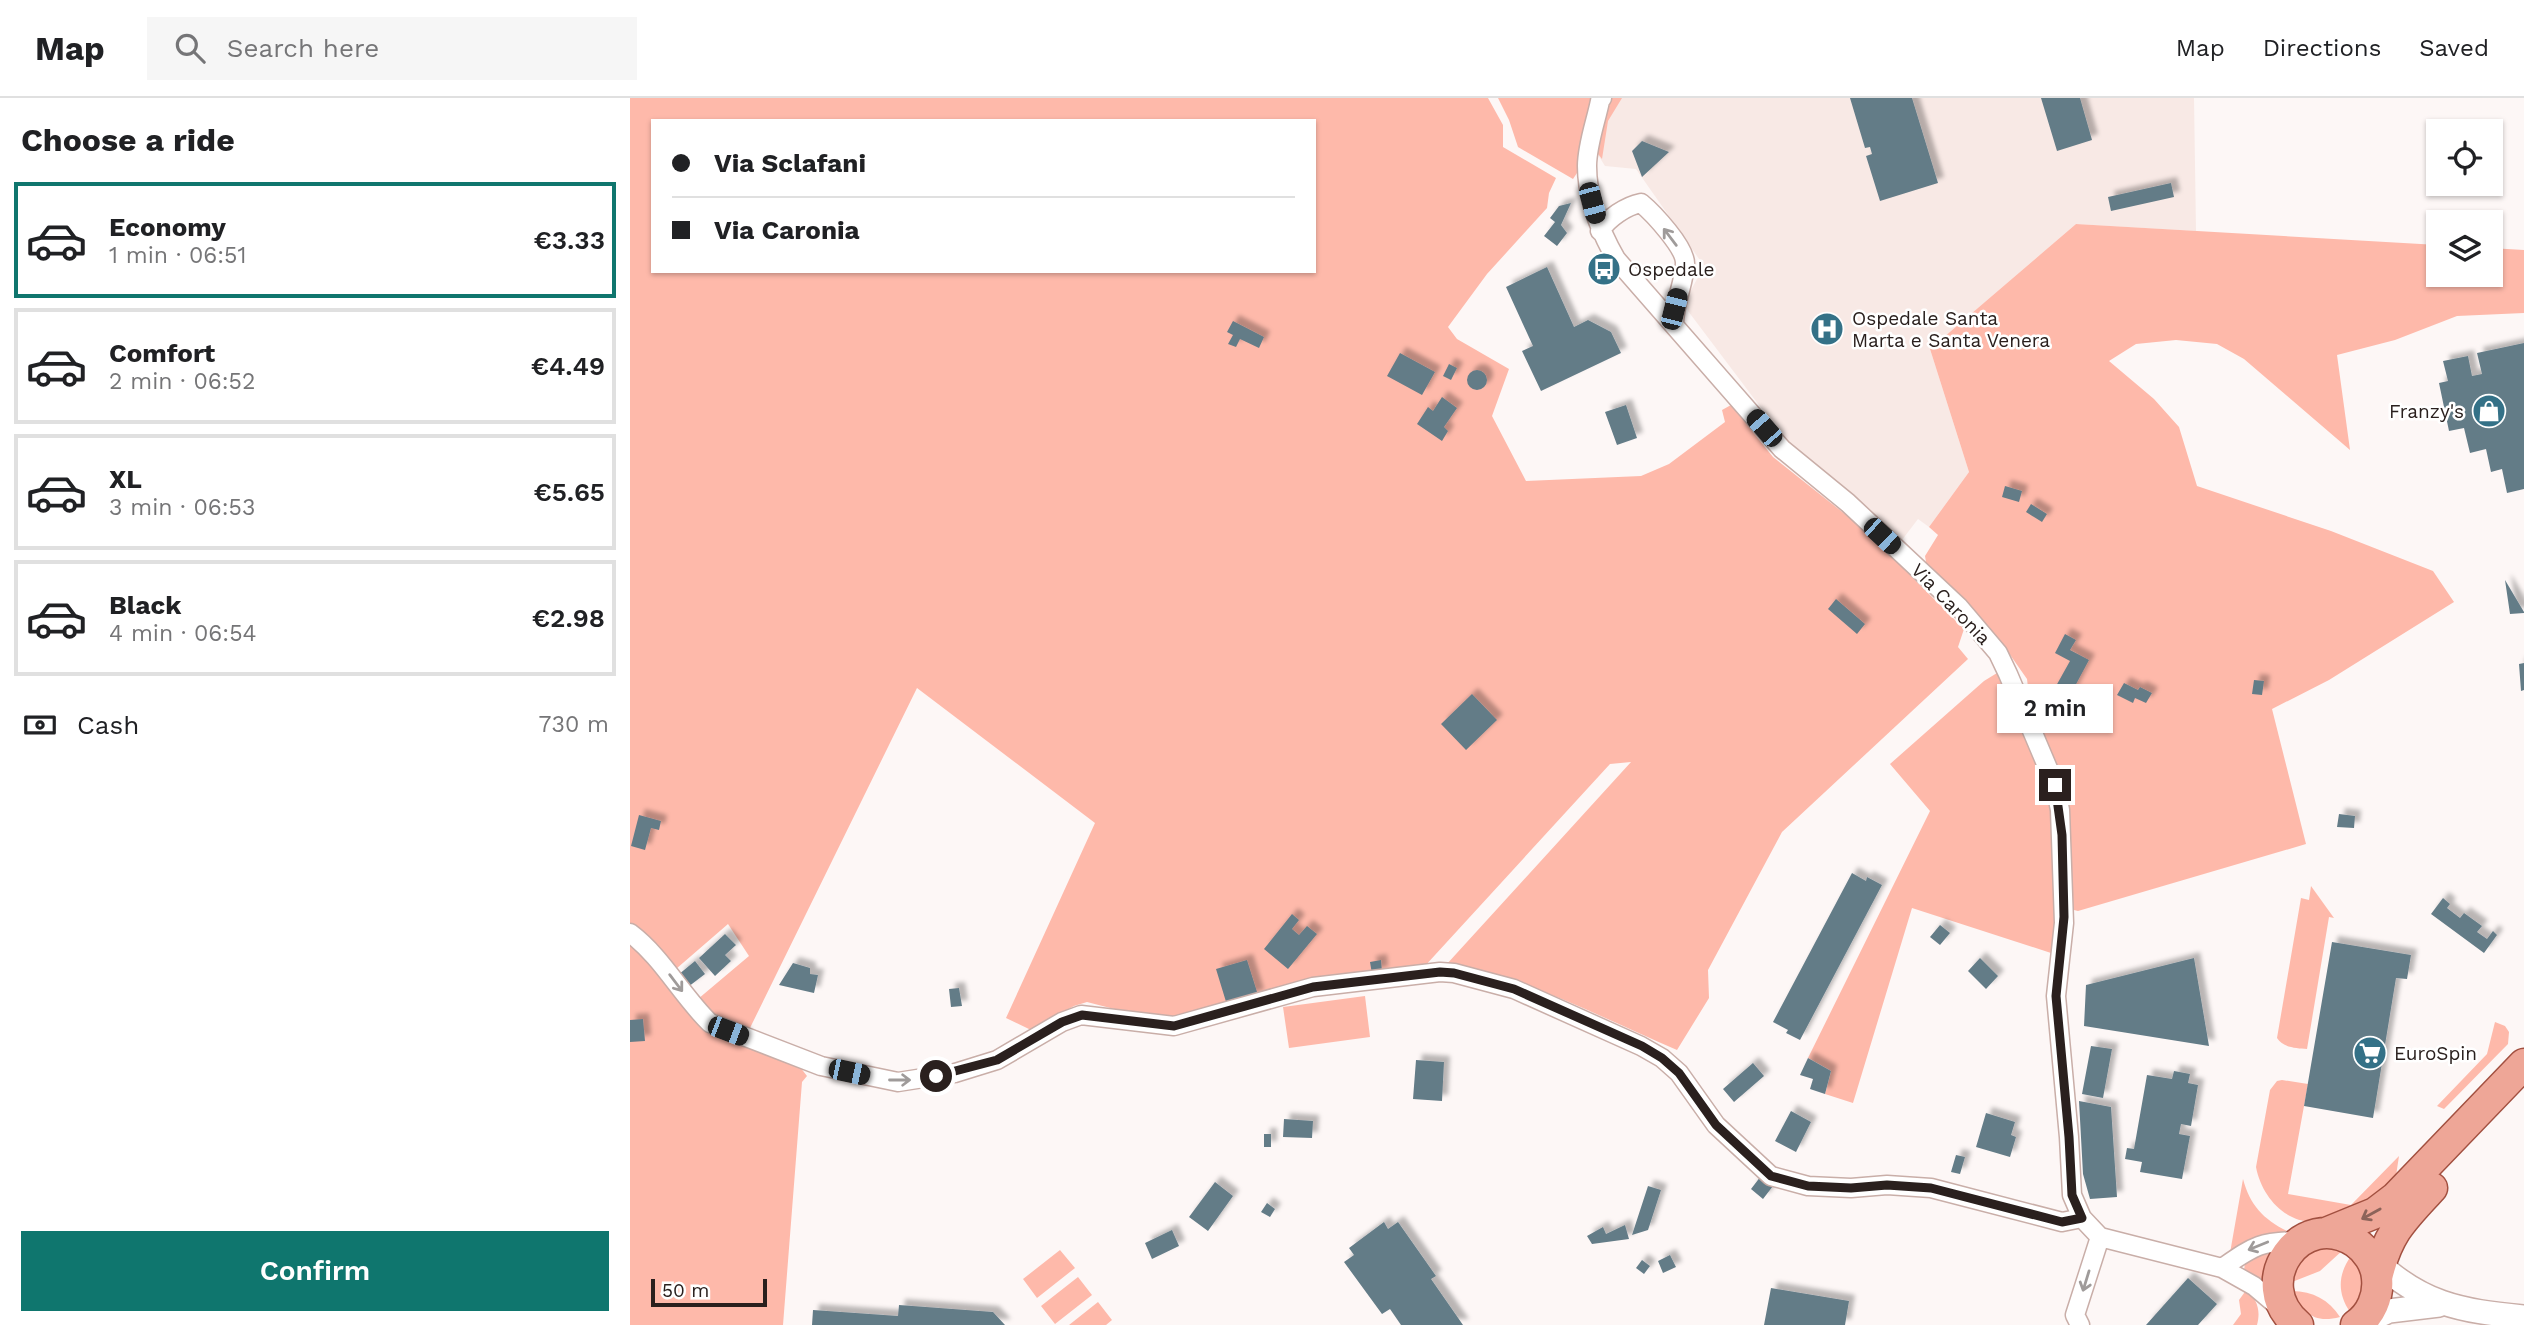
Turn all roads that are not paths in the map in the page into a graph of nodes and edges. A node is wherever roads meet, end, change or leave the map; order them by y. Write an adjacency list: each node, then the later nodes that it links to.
1 (1602, 98): 2 (street, Via Caronia)
2 (1600, 231): 3 (street, Via Caronia); 3 (street, one-way to 2)
3 (1674, 324): 7 (street, Via Caronia)
4 (630, 933): 7 (street, one-way to 7)
5 (2524, 1064): 9 (main road, one-way to 9)
6 (2524, 1091): 10 (main road)
7 (2082, 1218): 8 (street)
8 (2100, 1237): 11 (street); 15 (street, one-way to 15)
9 (2313, 1237): 10 (main road); 11 (street, one-way to 11); 13 (main road)
10 (2375, 1266): 12 (street); 16 (main road)
11 (2222, 1268): 13 (street)
12 (2446, 1305): 14 (street); 16 (street)
13 (2281, 1312)
14 (2524, 1317)
15 (2080, 1325)
16 (2358, 1325)

